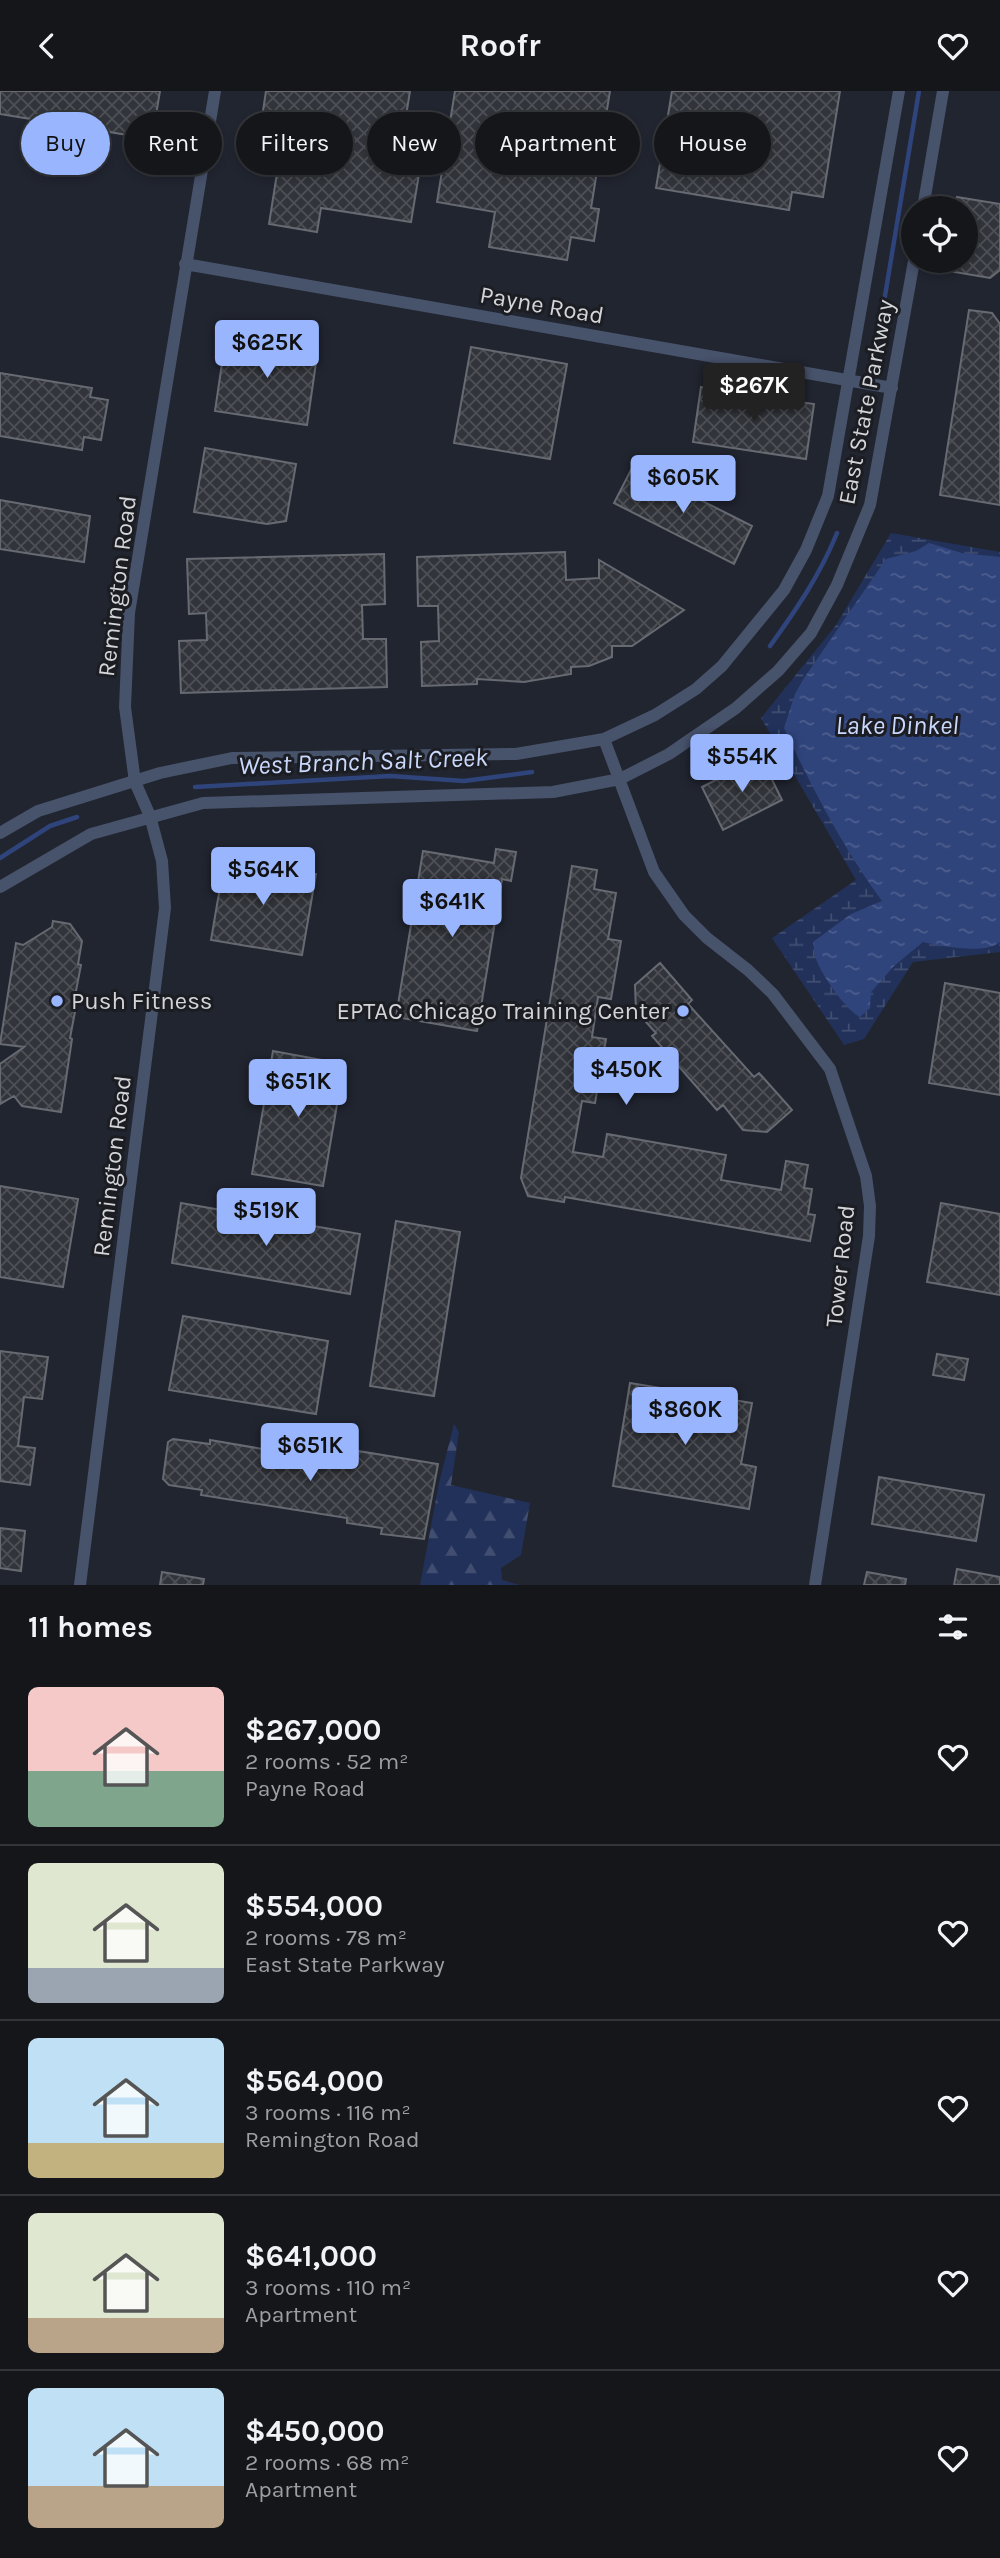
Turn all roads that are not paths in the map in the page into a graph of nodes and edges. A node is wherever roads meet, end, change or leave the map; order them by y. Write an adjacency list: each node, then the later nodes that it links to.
1 (215, 91): 5 (street, Remington Road)
2 (899, 91): 7 (street, East State Parkway)
3 (943, 91): 4 (street)
4 (925, 196)
5 (185, 264): 7 (street, Payne Road); 11 (street, Remington Road)
6 (912, 273): 8 (street, East State Parkway)
7 (850, 380): 8 (street, Payne Road); 9 (street, East State Parkway)
8 (892, 388): 10 (street, East State Parkway)
9 (604, 739): 10 (street, Tower Road); 11 (street, East State Parkway)
10 (620, 779): 12 (street, East State Parkway); 16 (street, Tower Road)
11 (135, 782): 12 (street, Remington Road); 13 (street, East State Parkway)
12 (150, 816): 14 (street, East State Parkway); 15 (street, Remington Road)
13 (0, 833)
14 (0, 887)
15 (80, 1585)
16 (815, 1585)

